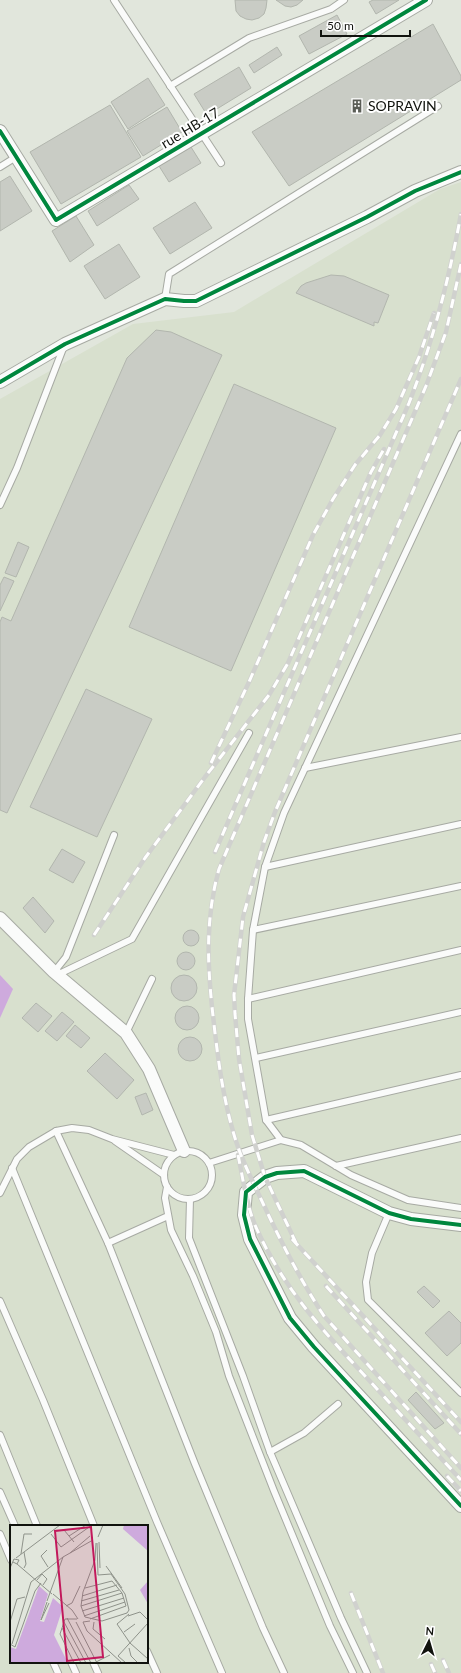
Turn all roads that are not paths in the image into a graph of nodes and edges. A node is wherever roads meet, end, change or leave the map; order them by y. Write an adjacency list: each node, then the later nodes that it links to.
1 (114, 0): 4 (lane)
2 (344, 0): 4 (lane)
3 (426, 0): 7 (street, rue HB-17)
4 (170, 86): 7 (lane)
5 (438, 106): 12 (lane)
6 (0, 131): 8 (street, rue HB-17)
7 (202, 134): 8 (street, rue HB-17); 9 (lane)
8 (16, 157): 10 (lane)
9 (221, 163)
10 (0, 167)
11 (461, 172): 12 (street)
12 (165, 299): 13 (street)
13 (65, 344): 14 (street); 16 (lane)
14 (0, 382)
15 (461, 434): 19 (lane)
16 (0, 505)
17 (249, 732): 27 (lane)
18 (461, 737): 19 (lane)
19 (305, 768): 22 (lane)
20 (461, 824): 22 (lane)
21 (114, 835): 27 (lane)
22 (265, 867): 25 (lane)
23 (461, 886): 25 (lane)
24 (0, 918): 27 (street)
25 (253, 930): 29 (lane)
26 (461, 950): 29 (lane)
27 (55, 974): 31 (street)
28 (152, 979): 31 (lane)
29 (248, 999): 32 (lane)
30 (461, 1012): 32 (lane)
31 (126, 1033): 39 (street)
32 (256, 1058): 34 (lane)
33 (461, 1075): 34 (lane)
34 (266, 1120): 38 (lane)
35 (56, 1131): 36 (lane); 42 (lane); 51 (lane)
36 (112, 1138): 39 (lane); 43 (lane)
37 (461, 1138): 41 (lane)
38 (281, 1140): 40 (lane); 41 (lane)
39 (179, 1153): 40 (lane); 43 (lane)
40 (209, 1162): 46 (lane)
41 (336, 1166): 47 (lane)
42 (12, 1168): 45 (lane); 72 (lane)
43 (164, 1176): 44 (lane)
44 (167, 1187): 46 (lane); 49 (lane)
45 (0, 1193)
46 (190, 1199): 56 (lane)
47 (461, 1208)
48 (388, 1213): 50 (street); 53 (lane); 58 (street)
49 (168, 1216): 51 (lane); 74 (lane)
50 (461, 1225)
51 (108, 1243): 73 (lane)
52 (1, 1304): 61 (lane)
53 (461, 1393)
54 (338, 1404): 56 (lane)
55 (0, 1435): 60 (lane)
56 (270, 1452): 75 (lane)
57 (0, 1492): 59 (lane)
58 (461, 1506)
59 (15, 1525)
60 (37, 1525)
61 (94, 1525)
62 (0, 1534): 63 (lane)
63 (10, 1558)
64 (148, 1653): 71 (lane)
65 (53, 1663): 68 (lane)
66 (71, 1663): 69 (lane)
67 (93, 1663): 70 (lane)
68 (58, 1673)
69 (76, 1673)
70 (98, 1673)
71 (157, 1673)
72 (222, 1673)
73 (284, 1673)
74 (353, 1673)
75 (367, 1673)

